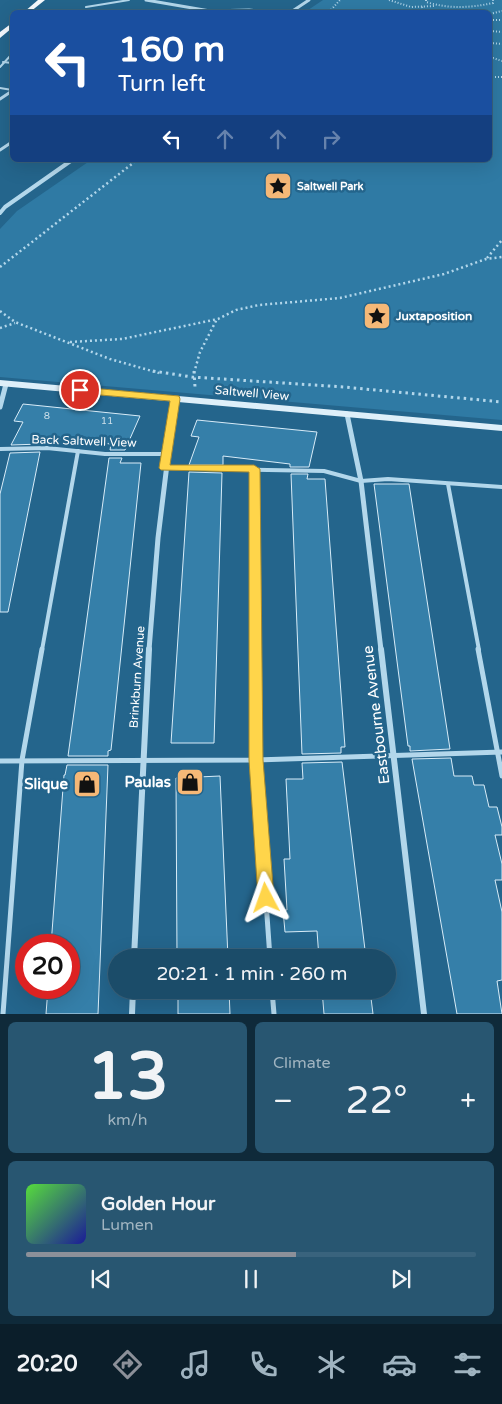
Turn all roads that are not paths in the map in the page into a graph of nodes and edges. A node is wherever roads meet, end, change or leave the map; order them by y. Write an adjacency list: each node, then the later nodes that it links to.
1 (42, 0): 6 (main road)
2 (129, 0): 5 (lane)
3 (146, 0): 7 (street)
4 (309, 0): 8 (street)
5 (86, 7)
6 (30, 10)
7 (200, 10)
8 (295, 10)
9 (10, 27): 10 (main road)
10 (0, 36)
11 (10, 56): 12 (lane)
12 (3, 62): 13 (lane); 14 (lane)
13 (10, 63)
14 (0, 67)
15 (69, 162): 16 (street)
16 (0, 213)
17 (3, 384): 18 (street, Saltwell View); 19 (street)
18 (175, 399): 20 (street, Saltwell View); 24 (street, Brinkburn Avenue)
19 (0, 408)
20 (347, 414): 21 (street, Saltwell View); 27 (street, Eastbourne Avenue)
21 (502, 428)
22 (0, 449): 23 (lane, Back Saltwell View)
23 (78, 451): 24 (lane, Back Saltwell View); 33 (lane)
24 (167, 454): 25 (street, Brinkburn Avenue)
25 (164, 468): 26 (lane); 34 (street, Brinkburn Avenue)
26 (254, 469): 27 (lane); 35 (lane)
27 (361, 481): 28 (lane); 31 (street, Eastbourne Avenue)
28 (448, 484): 29 (lane); 30 (lane)
29 (502, 487)
30 (499, 752): 31 (lane); 36 (lane)
31 (394, 757): 35 (lane); 44 (street, Eastbourne Avenue)
32 (0, 760): 33 (lane)
33 (22, 760): 34 (lane); 41 (lane)
34 (142, 760): 35 (lane); 37 (street, Brinkburn Avenue)
35 (256, 760): 38 (lane)
36 (502, 776)
37 (134, 949)
38 (269, 949)
39 (133, 999): 42 (street)
40 (273, 999): 43 (lane)
41 (3, 1014)
42 (132, 1014)
43 (274, 1014)
44 (424, 1014)

